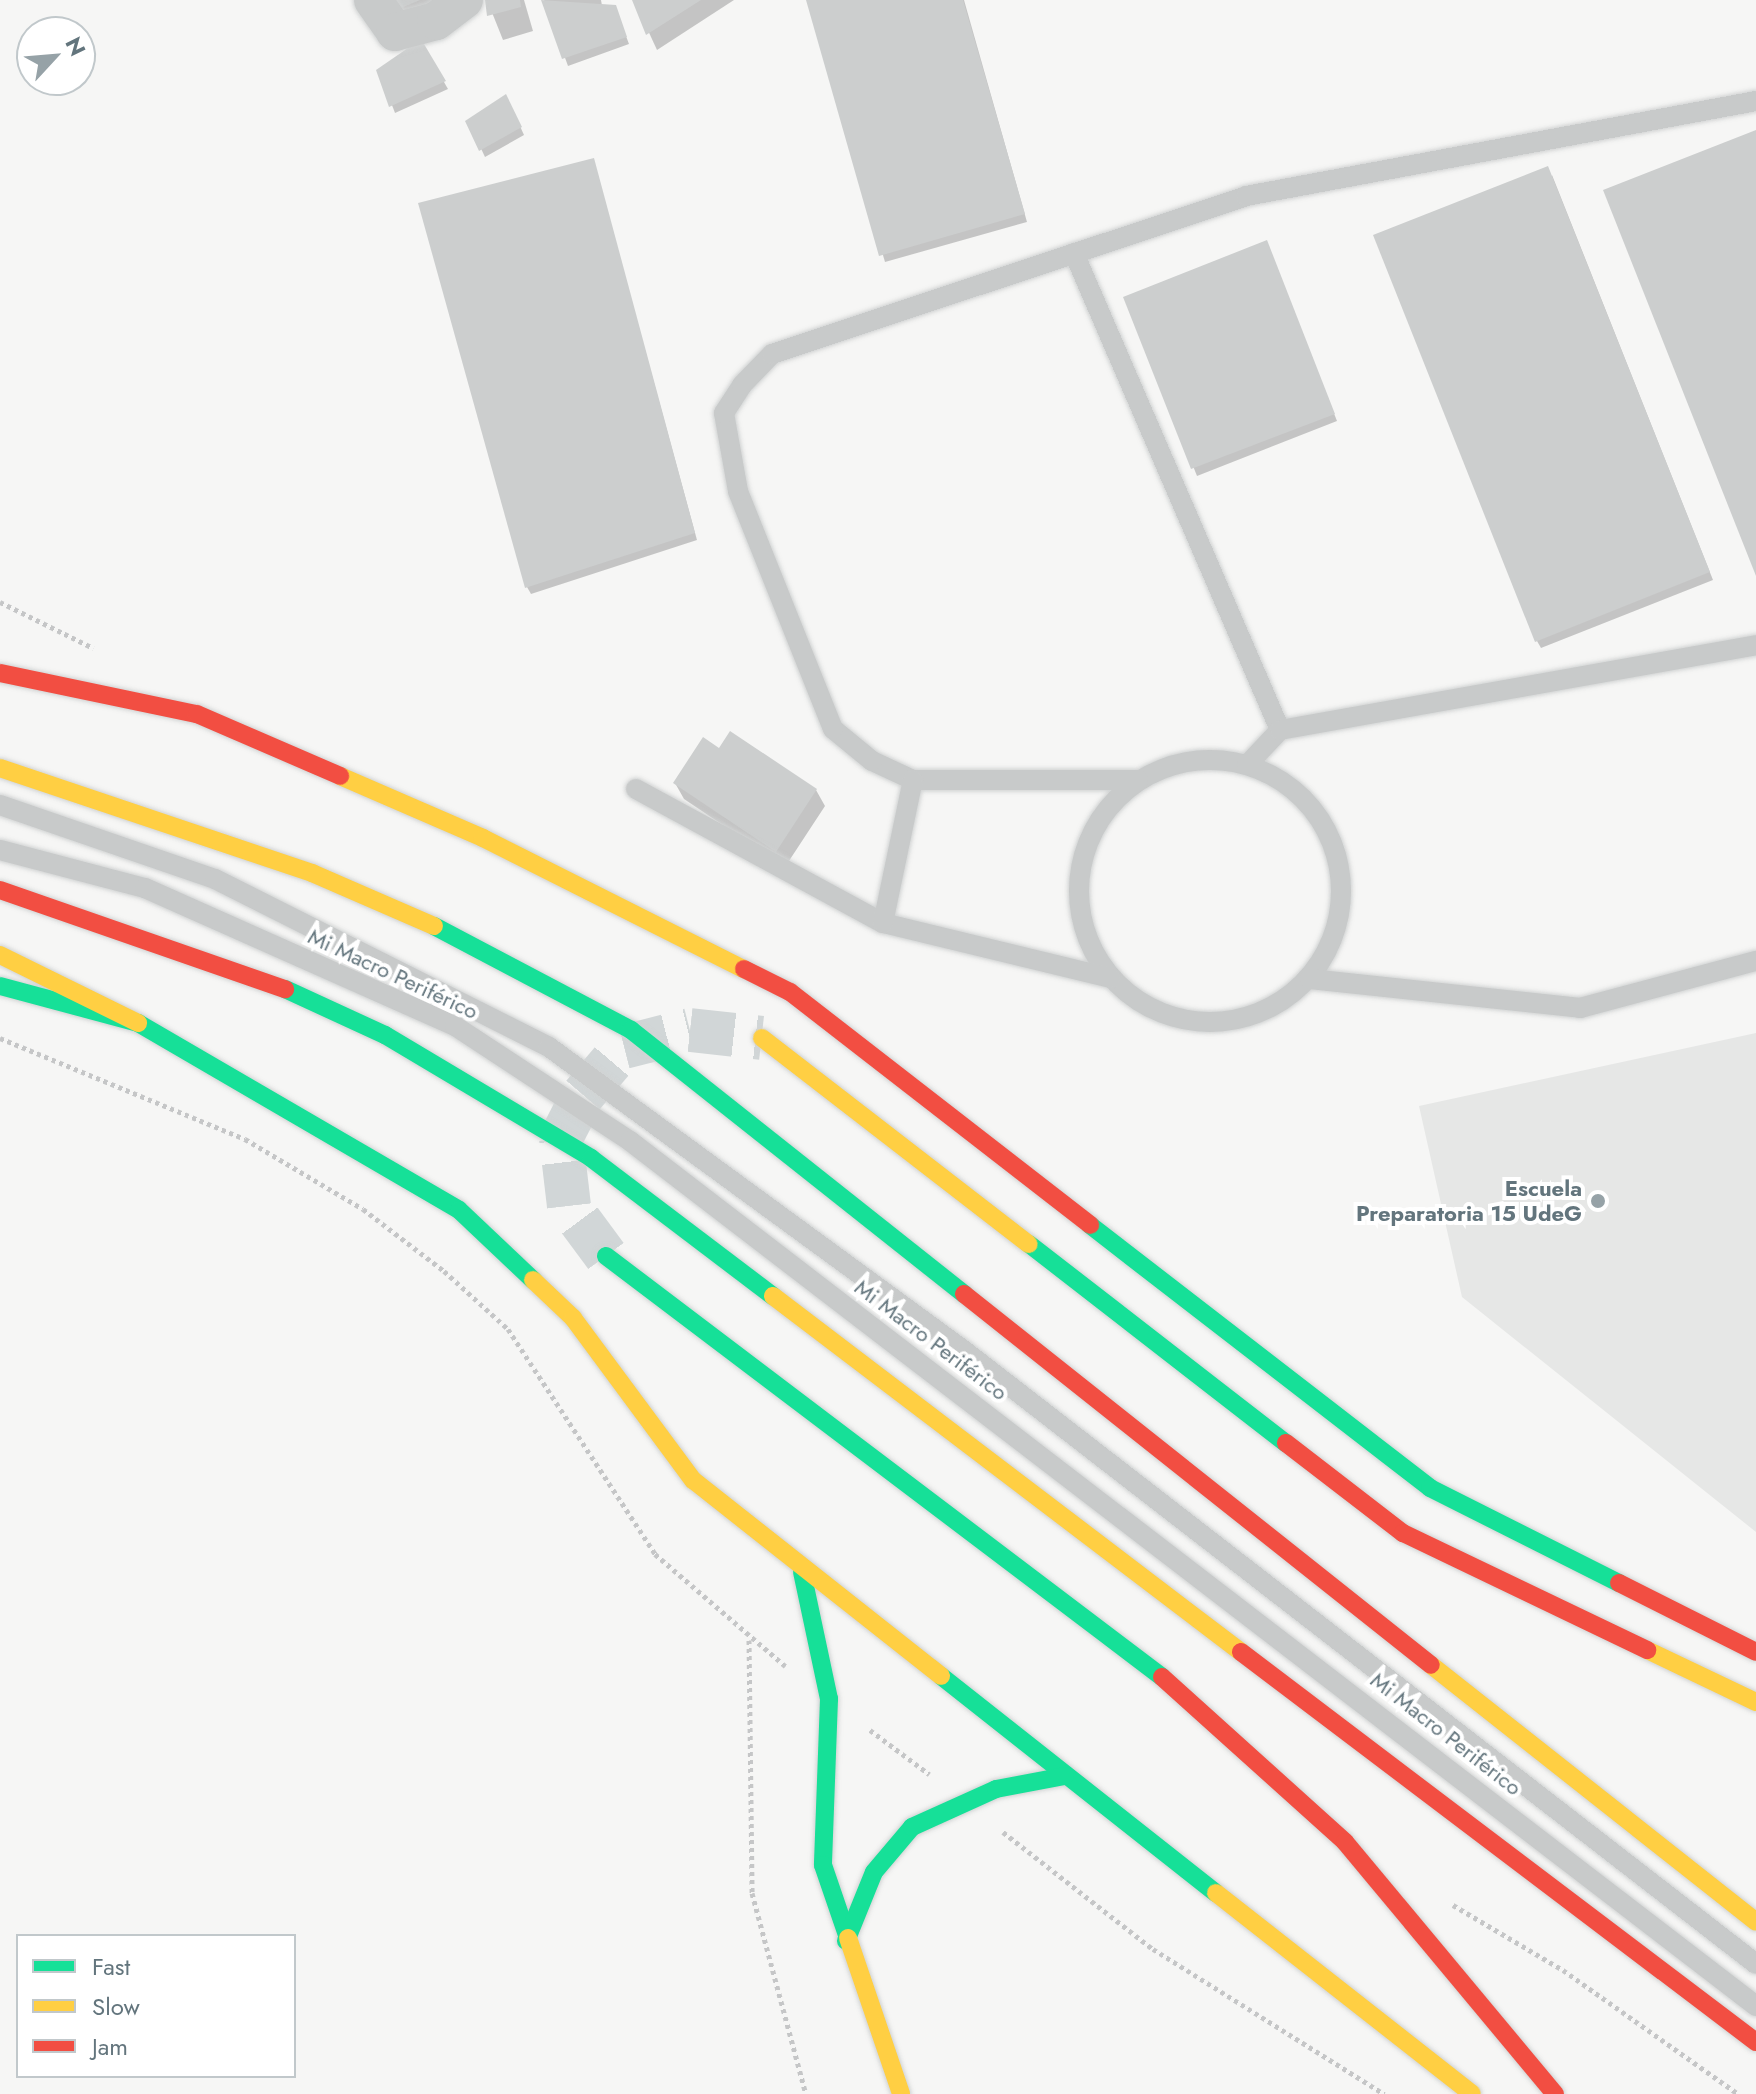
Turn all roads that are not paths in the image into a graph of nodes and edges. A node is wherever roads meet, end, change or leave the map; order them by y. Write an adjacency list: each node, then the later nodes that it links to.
1 (373, 0): 2 (street)
2 (464, 0)
3 (1756, 101): 4 (lane)
4 (1074, 253): 7 (lane); 10 (lane)
5 (1756, 645): 7 (lane)
6 (0, 673): 26 (main road)
7 (1280, 730): 8 (lane)
8 (1247, 765): 11 (lane); 20 (lane)
9 (0, 768): 29 (main road)
10 (913, 780): 11 (lane); 16 (lane)
11 (1138, 780): 19 (lane)
12 (636, 789): 16 (lane)
13 (0, 805): 31 (lane, Mi Macro Periférico)
14 (0, 850): 32 (lane, Mi Macro Periférico)
15 (0, 890): 33 (main road)
16 (883, 923): 19 (lane)
17 (0, 955): 22 (main road)
18 (1756, 961): 20 (lane)
19 (1110, 978): 20 (lane)
20 (1310, 979)
21 (0, 986): 22 (main road)
22 (138, 1023): 25 (main road)
23 (762, 1038): 27 (main road)
24 (606, 1256): 36 (main road)
25 (802, 1572): 28 (main road); 30 (main road)
26 (1756, 1652)
27 (1756, 1702)
28 (1065, 1776): 30 (main road); 35 (main road)
29 (1756, 1922)
30 (846, 1941): 34 (main road)
31 (1756, 1964)
32 (1756, 2006)
33 (1756, 2042)
34 (901, 2094)
35 (1472, 2094)
36 (1555, 2094)

